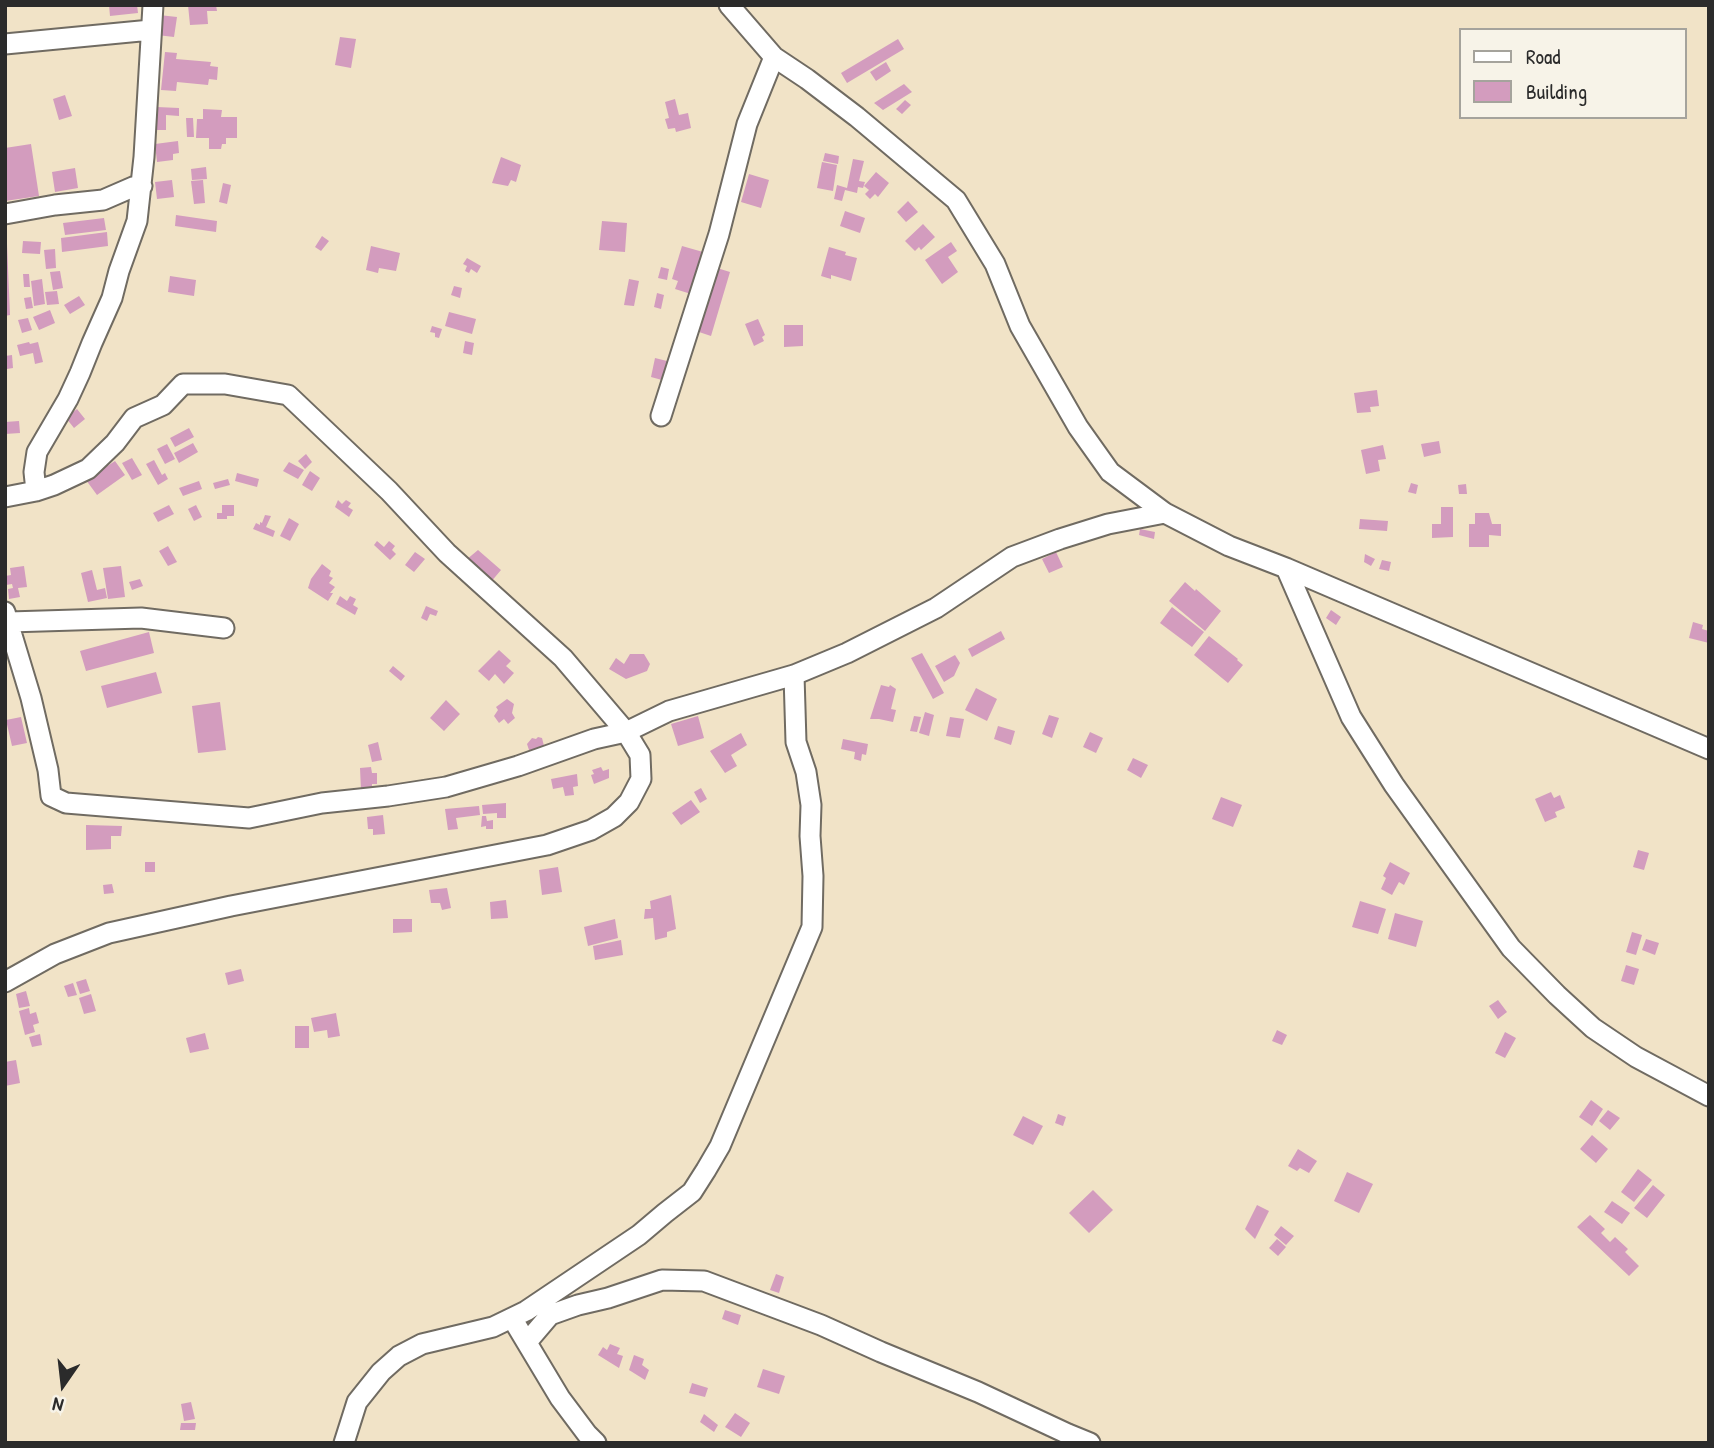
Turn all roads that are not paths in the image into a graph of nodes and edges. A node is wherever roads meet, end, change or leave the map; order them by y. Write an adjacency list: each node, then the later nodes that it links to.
1 (153, 5): 3 (street)
2 (729, 5): 5 (street)
3 (151, 30): 4 (street); 6 (street)
4 (5, 44)
5 (774, 57): 8 (street); 11 (street)
6 (142, 186): 7 (street); 9 (street)
7 (5, 214)
8 (661, 416)
9 (36, 491): 10 (street); 16 (street)
10 (5, 496)
11 (1165, 513): 12 (street); 15 (street)
12 (1286, 568): 17 (street); 19 (street)
13 (7, 617): 14 (street); 16 (street)
14 (224, 628)
15 (794, 676): 16 (street); 20 (street)
16 (626, 732): 18 (street)
17 (1709, 749)
18 (5, 982)
19 (1709, 1096)
20 (512, 1318): 21 (street); 22 (street)
21 (527, 1342): 23 (street); 24 (street)
22 (344, 1443)
23 (596, 1443)
24 (1090, 1443)

